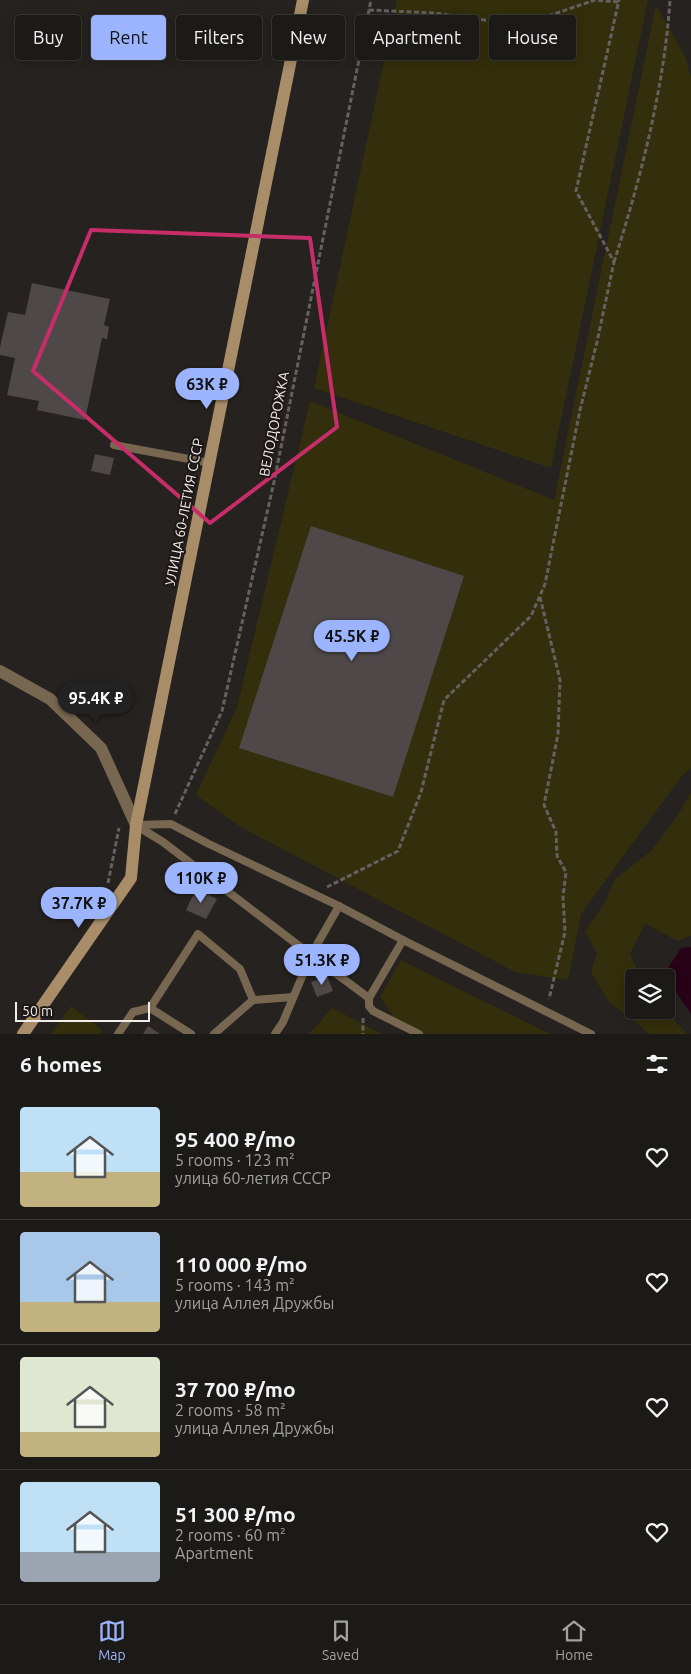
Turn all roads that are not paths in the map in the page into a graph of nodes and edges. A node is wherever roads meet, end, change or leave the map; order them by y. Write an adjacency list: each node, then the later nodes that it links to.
1 (303, 0): 3 (main road, УЛИЦА 60-ЛЕТИЯ СССР)
2 (114, 445): 3 (lane)
3 (210, 463): 5 (main road, УЛИЦА 60-ЛЕТИЯ СССР)
4 (0, 671): 5 (street)
5 (136, 825): 6 (lane); 8 (lane); 13 (main road, УЛИЦА 60-ЛЕТИЯ СССР)
6 (338, 906): 7 (lane); 8 (lane)
7 (403, 940): 10 (lane); 19 (lane)
8 (310, 955): 9 (lane); 10 (lane)
9 (294, 997): 11 (lane); 17 (lane)
10 (369, 998): 18 (lane)
11 (253, 1000): 12 (lane); 16 (lane)
12 (150, 1008): 14 (lane); 15 (lane)
13 (23, 1034)
14 (118, 1034)
15 (191, 1034)
16 (214, 1034)
17 (275, 1034)
18 (420, 1034)
19 (590, 1034)

